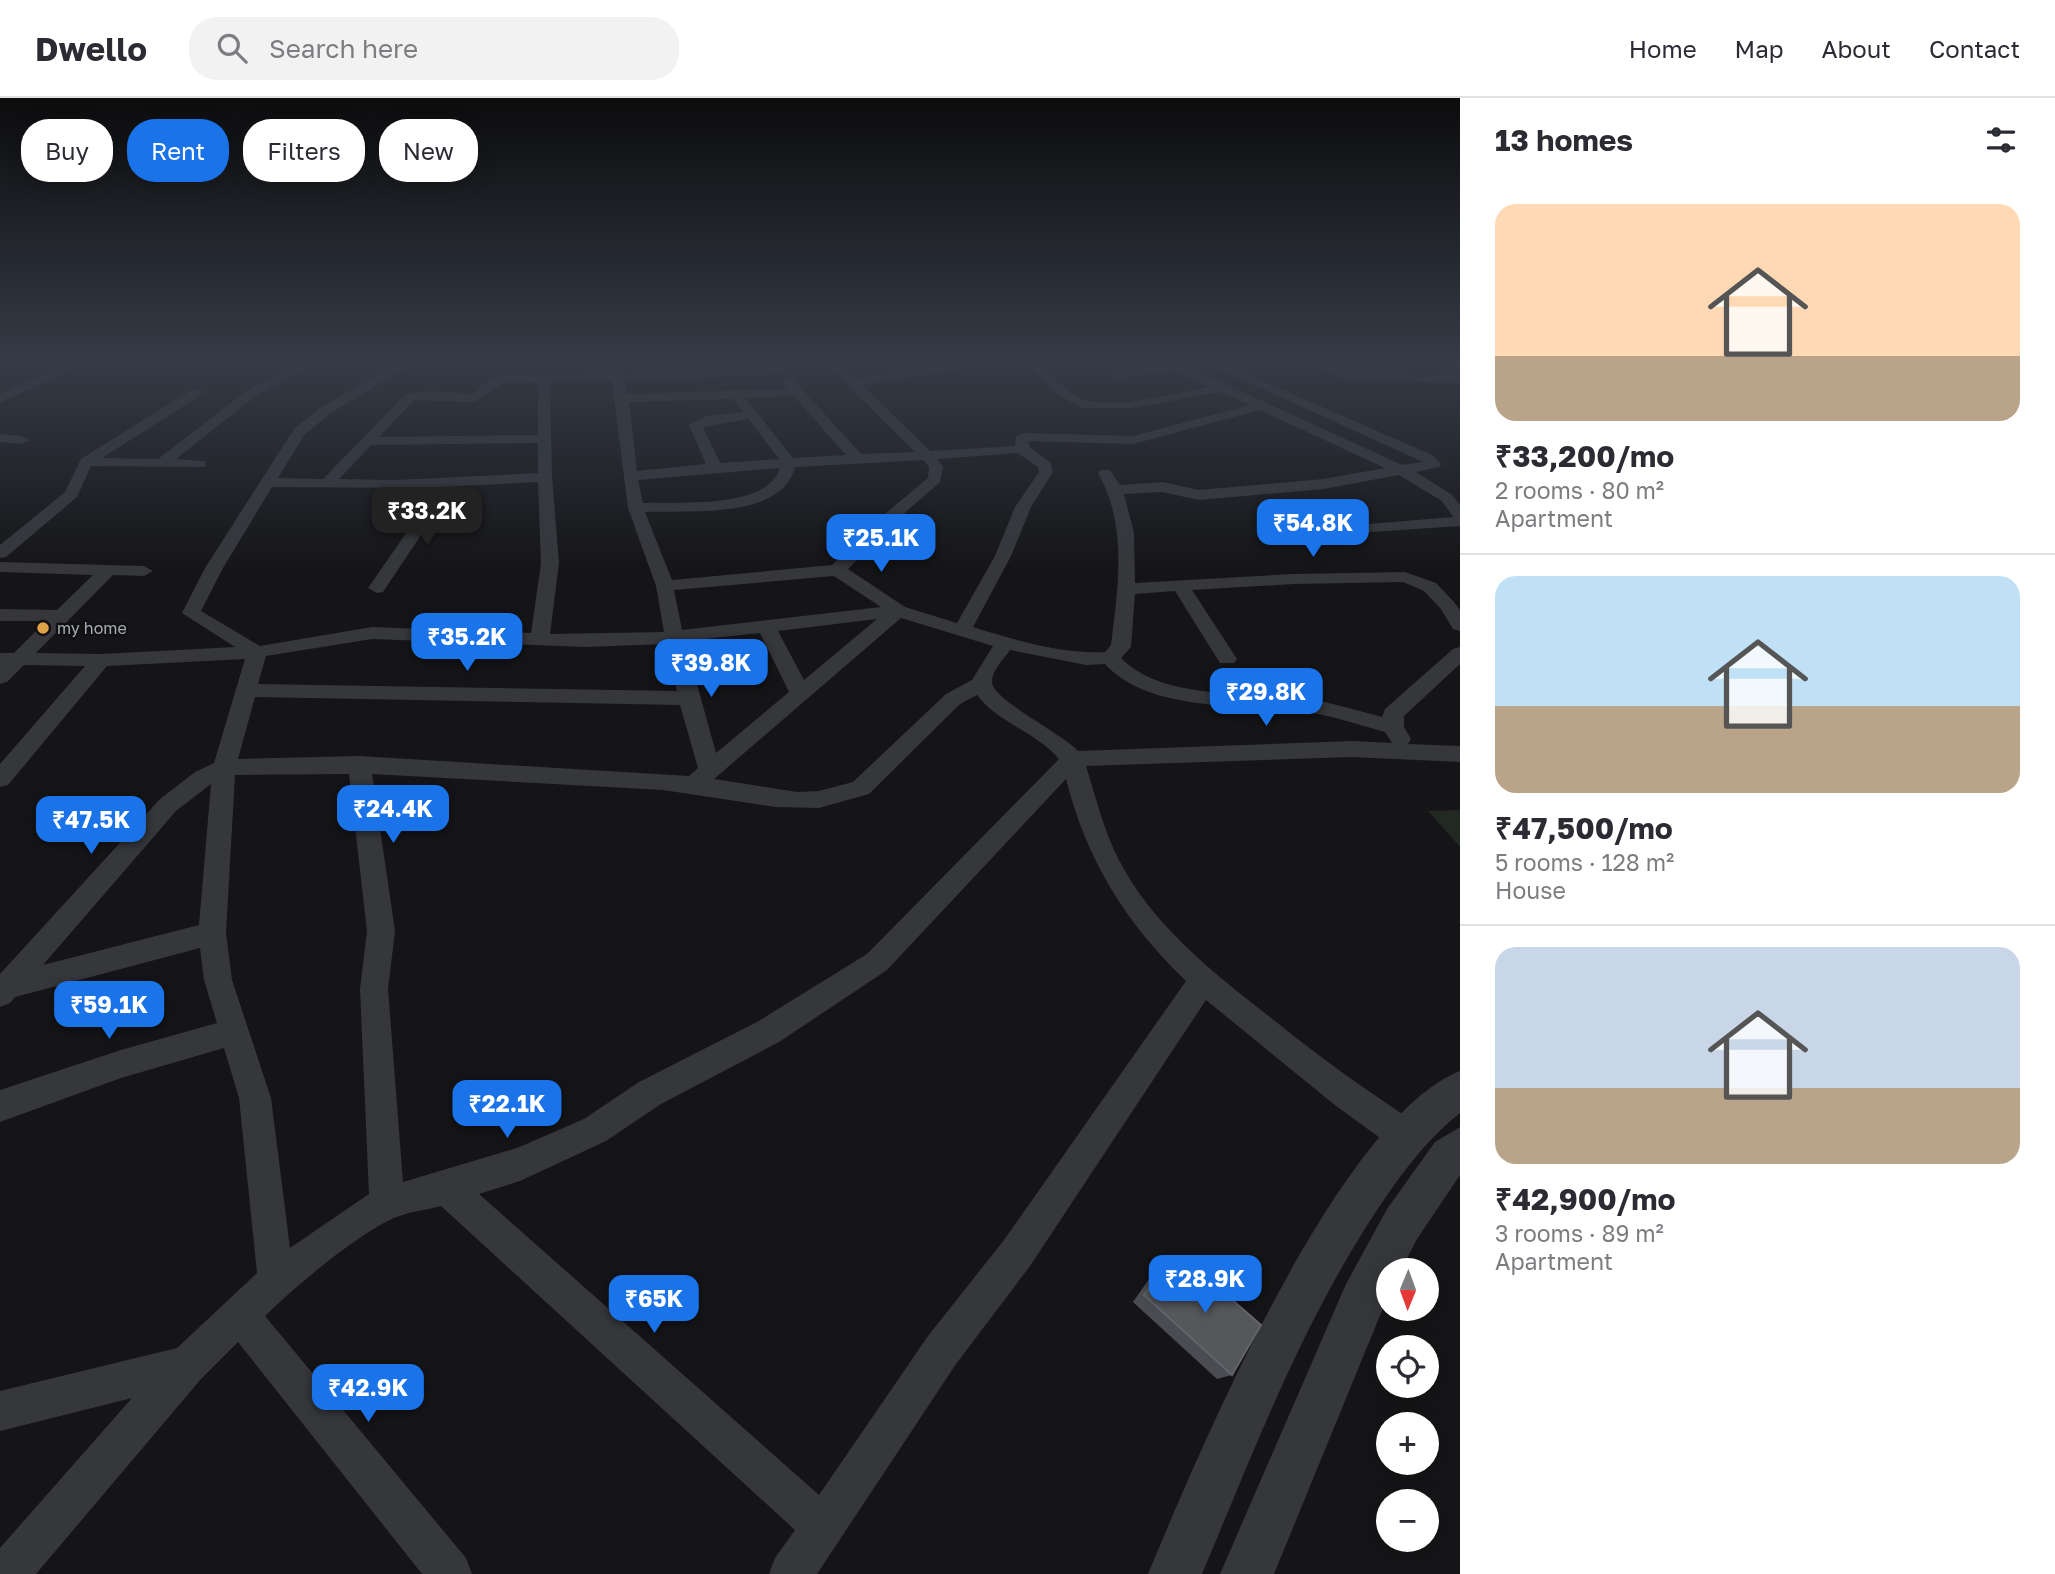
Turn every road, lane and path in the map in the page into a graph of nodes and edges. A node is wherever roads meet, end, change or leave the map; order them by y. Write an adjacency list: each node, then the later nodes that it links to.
1 (136, 431): 22 (street)
2 (203, 431): 23 (street)
3 (302, 431): 30 (street)
4 (376, 431): 17 (street)
5 (546, 431): 15 (street)
6 (625, 431): 28 (street)
7 (699, 431): 25 (street)
8 (765, 431): 21 (street)
9 (832, 431): 20 (street)
10 (902, 431): 19 (street)
11 (1167, 431): 18 (street)
12 (1316, 431): 26 (street)
13 (1366, 431): 26 (street)
14 (0, 438): 16 (street)
15 (546, 439): 17 (street); 29 (street)
16 (22, 440)
17 (366, 441): 31 (street)
18 (1021, 449): 19 (street); 51 (street)
19 (928, 457): 20 (street); 40 (street)
20 (856, 458): 21 (street)
21 (788, 461): 25 (street); 34 (street)
22 (86, 462): 23 (street); 37 (street)
23 (161, 464): 24 (street)
24 (199, 464)
25 (714, 466): 28 (street)
26 (1404, 471): 33 (street); 35 (street)
27 (1105, 473): 33 (street)
28 (629, 476): 34 (street)
29 (545, 477): 32 (street); 53 (street)
30 (269, 482): 31 (street); 55 (street)
31 (327, 483): 32 (street)
32 (436, 484): 44 (street)
33 (1118, 490): 45 (street)
34 (636, 508): 42 (street)
35 (1460, 519): 36 (street)
36 (1332, 532)
37 (0, 553)
38 (0, 567): 39 (street)
39 (108, 570): 41 (street); 48 (street)
40 (837, 570): 42 (street); 46 (street)
41 (144, 571)
42 (666, 586): 52 (street)
43 (1180, 586): 45 (street); 49 (street); 59 (street)
44 (377, 588)
45 (1127, 589): 57 (street)
46 (898, 611): 50 (street); 51 (street); 64 (street)
47 (0, 615): 48 (street)
48 (62, 616): 58 (street)
49 (1460, 625)
50 (765, 626): 52 (street); 64 (street)
51 (962, 631): 54 (street)
52 (674, 637): 53 (street); 65 (street)
53 (540, 639): 55 (street)
54 (1005, 643): 57 (street); 62 (street)
55 (257, 652): 60 (street); 63 (street)
56 (1460, 653): 66 (street)
57 (1110, 657): 66 (street)
58 (9, 659): 60 (street); 61 (street)
59 (1227, 659)
60 (101, 660): 73 (street)
61 (0, 678)
62 (982, 683): 69 (street); 72 (street)
63 (245, 690): 65 (street); 71 (street)
64 (801, 695): 72 (street)
65 (689, 698): 72 (street)
66 (1393, 727): 67 (street)
67 (1407, 750): 68 (street); 69 (street)
68 (1460, 754)
69 (1072, 759): 75 (street); 82 (street)
70 (359, 764): 71 (street); 72 (street); 83 (street)
71 (224, 768): 74 (street); 76 (street)
72 (701, 777)
73 (0, 779)
74 (212, 933): 76 (street); 77 (street)
75 (1203, 981): 80 (street); 88 (street)
76 (3, 991)
77 (233, 1032): 79 (street); 84 (street)
78 (1460, 1089): 80 (street)
79 (0, 1106)
80 (1406, 1136): 92 (street)
81 (1460, 1147): 93 (street)
82 (446, 1188): 83 (street); 88 (street)
83 (387, 1203): 84 (street)
84 (276, 1280): 85 (street)
85 (239, 1313): 86 (street); 90 (street)
86 (187, 1364): 87 (street); 89 (street)
87 (0, 1411)
88 (822, 1526): 91 (street)
89 (7, 1574)
90 (450, 1574)
91 (791, 1574)
92 (1175, 1574)
93 (1247, 1574)

